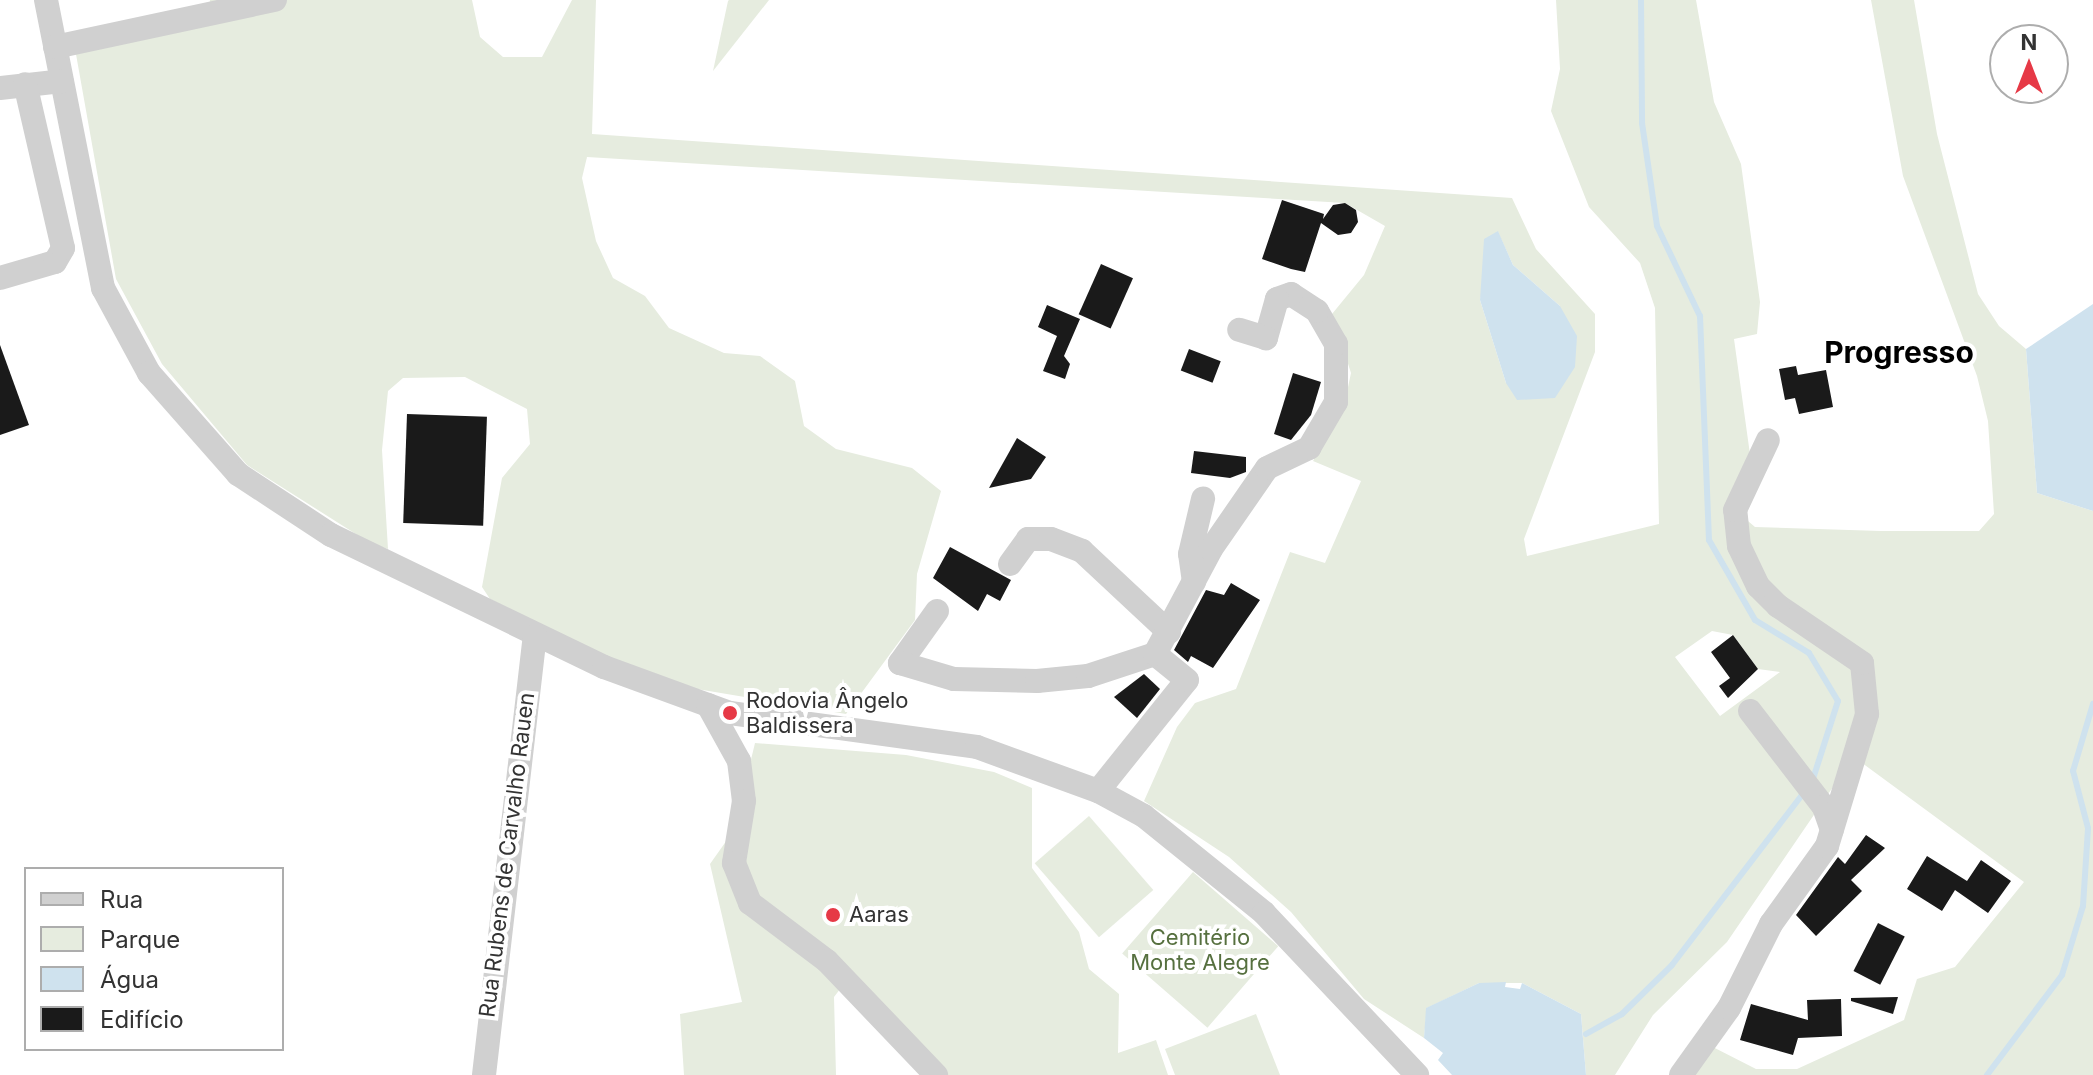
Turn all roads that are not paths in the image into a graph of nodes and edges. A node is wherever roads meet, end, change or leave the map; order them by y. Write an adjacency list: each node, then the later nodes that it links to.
1 (46, 0): 3 (street)
2 (275, 0): 3 (street)
3 (55, 47): 4 (street)
4 (62, 81): 5 (street); 15 (street)
5 (25, 84): 6 (street); 7 (street)
6 (0, 88)
7 (0, 278)
8 (1239, 330): 12 (street)
9 (1768, 440): 20 (street)
10 (1203, 499): 12 (street)
11 (1010, 564): 14 (street)
12 (1194, 582): 14 (street)
13 (937, 611): 16 (street)
14 (1169, 632): 16 (street)
15 (535, 636): 17 (street); 21 (street, Rua Rubens de Carvalho Rauen)
16 (1155, 654): 19 (street)
17 (708, 705): 19 (street); 22 (street)
18 (1750, 711): 20 (street)
19 (1098, 791): 23 (street)
20 (1832, 830): 24 (street)
21 (484, 1075)
22 (936, 1075)
23 (1417, 1075)
24 (1681, 1075)

